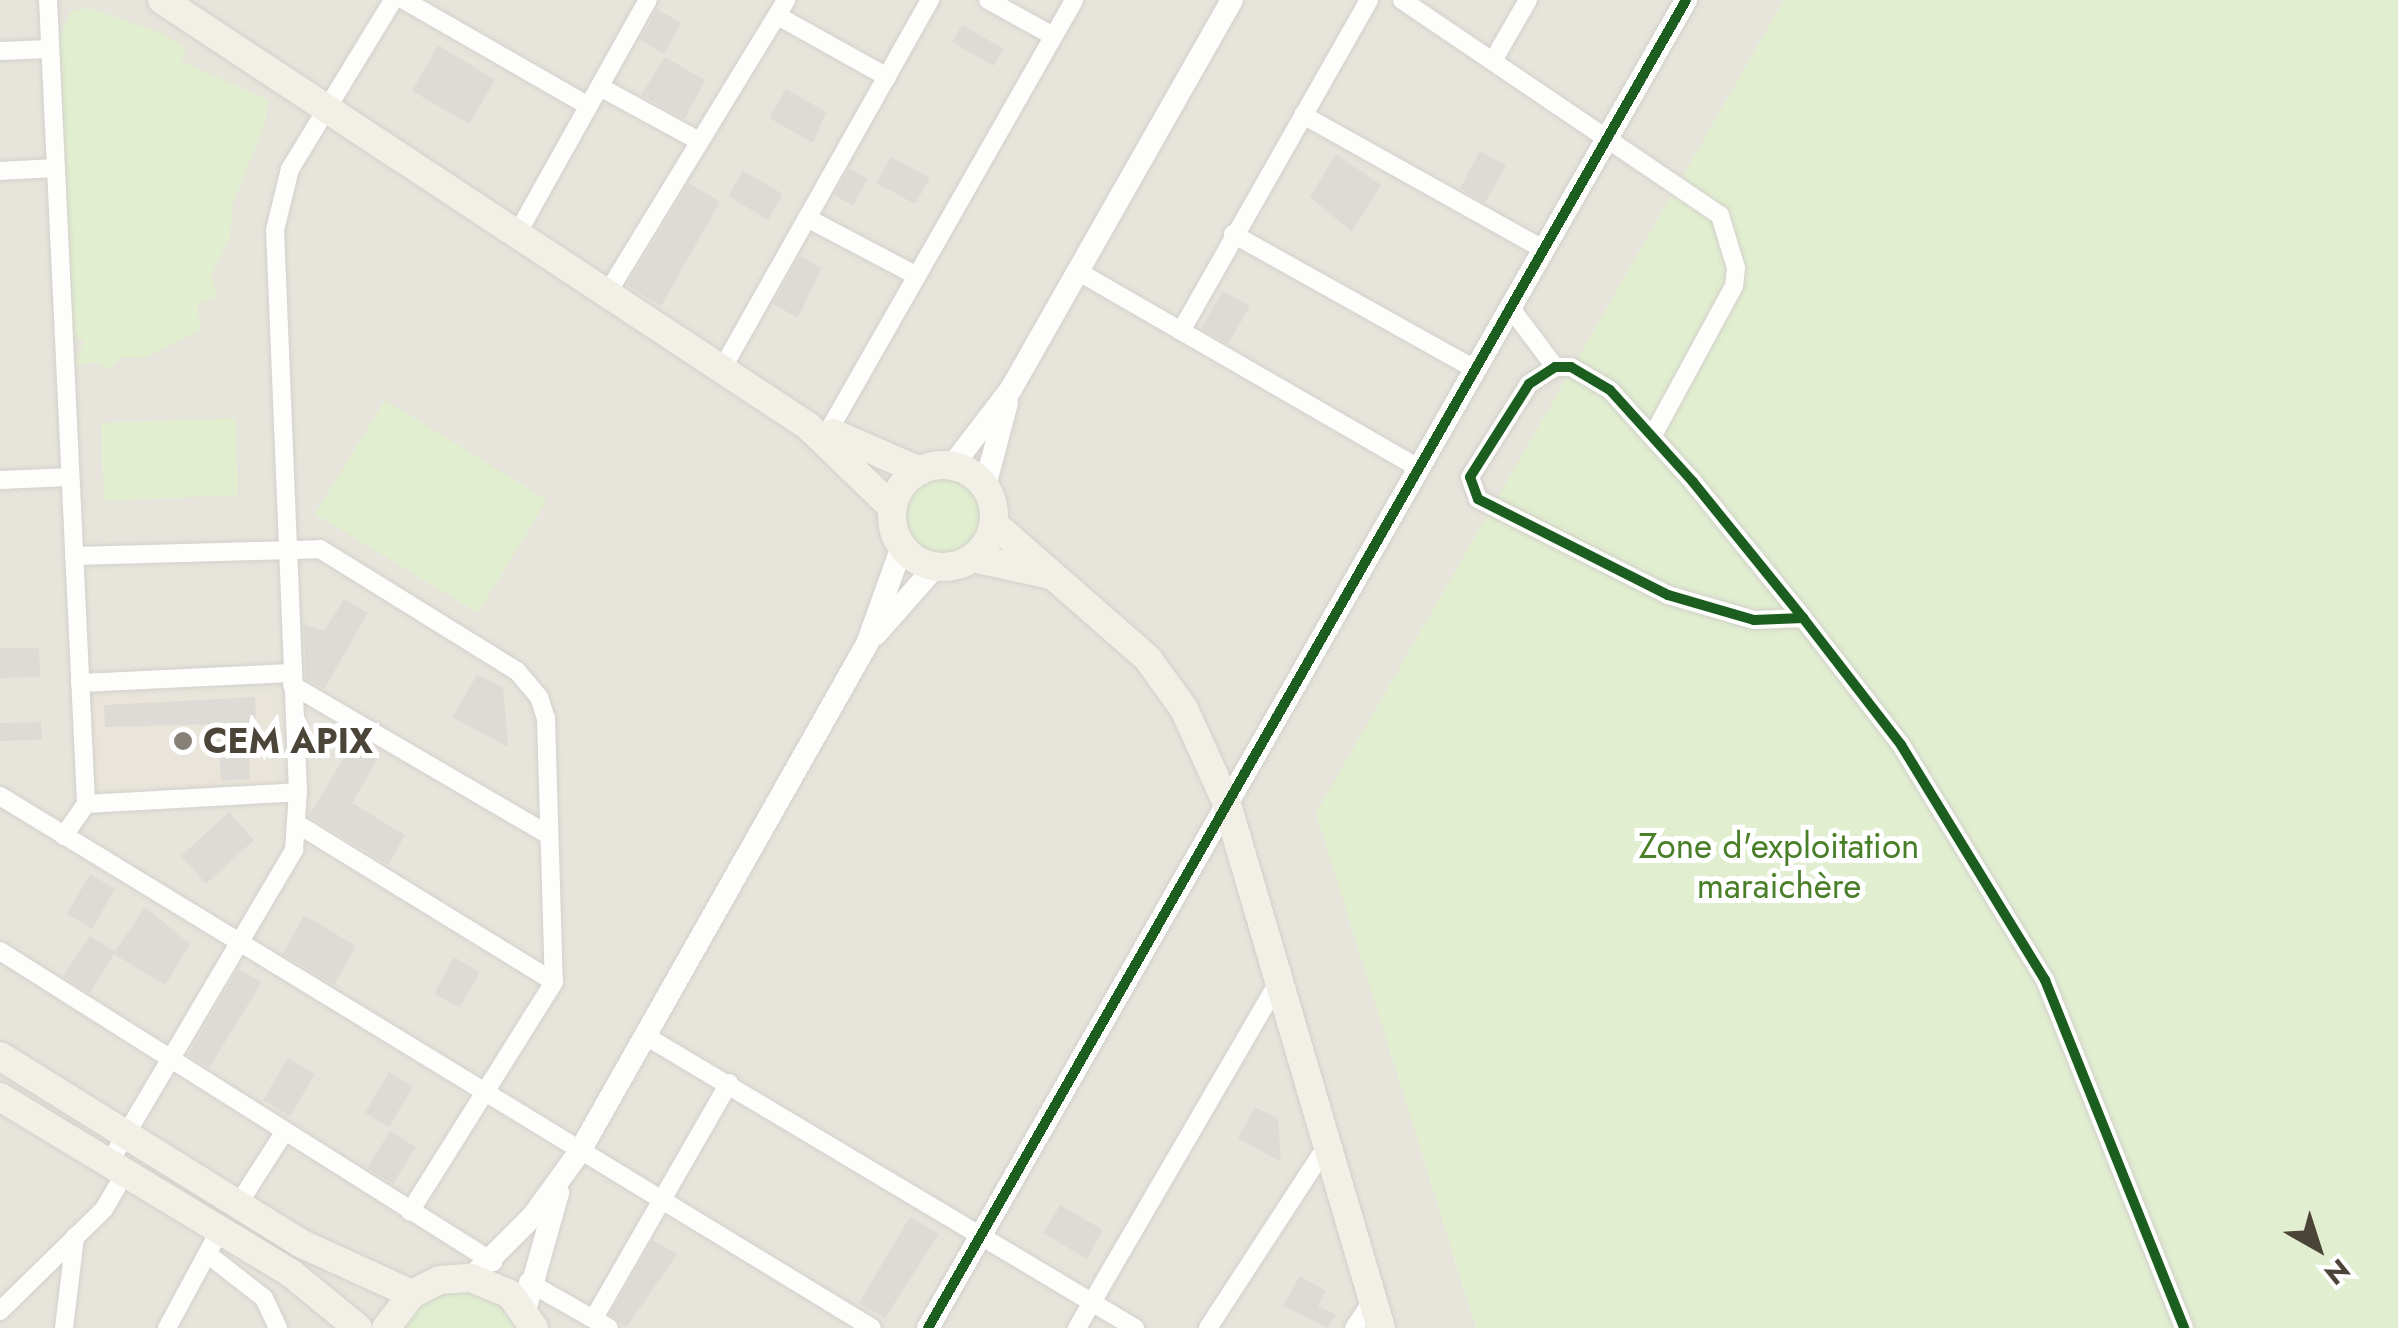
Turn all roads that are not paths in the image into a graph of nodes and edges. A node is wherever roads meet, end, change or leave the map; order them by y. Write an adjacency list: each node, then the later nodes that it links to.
1 (48, 0): 16 (street)
2 (162, 0): 22 (main road)
3 (393, 0): 22 (street)
4 (404, 0): 21 (street)
5 (648, 0): 20 (street)
6 (930, 0): 19 (street)
7 (988, 0): 15 (street)
8 (1074, 0): 15 (street)
9 (1232, 0): 32 (street)
10 (1369, 0): 23 (street)
11 (1402, 0): 18 (street)
12 (1528, 0): 18 (street)
13 (1686, 0): 24 (street)
14 (782, 8): 19 (street); 25 (street)
15 (1053, 36): 33 (street)
16 (50, 49): 17 (street); 26 (street)
17 (0, 51)
18 (1494, 60): 24 (street)
19 (887, 78): 28 (street)
20 (600, 87): 21 (street); 25 (street)
21 (588, 106): 29 (street)
22 (327, 109): 29 (main road); 51 (street)
23 (1304, 115): 30 (street); 31 (street)
24 (1609, 135): 31 (street); 42 (street)
25 (698, 141): 34 (street)
26 (56, 168): 27 (street); 46 (street)
27 (0, 172)
28 (807, 218): 33 (street); 39 (street)
29 (517, 234): 34 (main road)
30 (1233, 234): 36 (street); 38 (street)
31 (1543, 249): 35 (street)
32 (1078, 272): 36 (street); 40 (street)
33 (916, 276): 41 (street)
34 (608, 292): 39 (main road)
35 (1510, 307): 37 (street); 38 (street)
36 (1181, 331): 44 (street)
37 (1555, 367): 42 (street); 57 (street)
38 (1473, 368): 44 (street)
39 (722, 369): 41 (main road)
40 (1011, 390): 43 (street); 48 (street)
41 (818, 428): 45 (main road); 49 (main road)
42 (1653, 435): 57 (street)
43 (952, 466): 45 (main road); 48 (main road)
44 (1419, 468): 64 (street)
45 (920, 471): 49 (main road)
46 (70, 477): 47 (street); 53 (street)
47 (0, 480)
48 (986, 486): 50 (main road)
49 (893, 508): 52 (main road)
50 (994, 524): 54 (main road); 56 (main road)
51 (288, 546): 53 (street); 59 (street); 66 (street)
52 (902, 546): 55 (main road); 58 (street)
53 (74, 556): 60 (street)
54 (974, 558): 55 (main road); 56 (main road)
55 (935, 567): 58 (street)
56 (1048, 574): 64 (main road)
57 (1803, 618): 108 (street)
58 (866, 644): 72 (street)
59 (292, 679): 60 (street); 61 (street); 66 (street)
60 (80, 683): 63 (street)
61 (298, 792): 63 (street); 65 (street)
62 (0, 796): 67 (street)
63 (86, 804): 67 (street)
64 (1227, 804): 70 (main road); 87 (street)
65 (299, 825): 68 (street); 71 (street)
66 (547, 834): 71 (street)
67 (64, 836): 68 (street)
68 (241, 944): 74 (street); 76 (street)
69 (0, 951): 74 (street)
70 (1280, 979): 80 (main road); 92 (street)
71 (554, 982): 76 (street)
72 (644, 1035): 75 (street); 81 (street)
73 (0, 1056): 79 (main road)
74 (174, 1057): 78 (street); 79 (street)
75 (729, 1083): 84 (street); 87 (street)
76 (485, 1092): 81 (street); 86 (street)
77 (0, 1097): 82 (main road)
78 (285, 1131): 85 (street); 86 (street)
79 (128, 1132): 82 (street); 85 (main road)
80 (1331, 1140): 95 (main road); 106 (street)
81 (580, 1150): 83 (street); 84 (street)
82 (117, 1168): 88 (street); 89 (main road)
83 (562, 1180): 90 (street); 93 (street)
84 (663, 1198): 96 (street); 102 (street)
85 (237, 1206): 91 (main road)
86 (410, 1212): 90 (street)
87 (980, 1236): 92 (street); 103 (street)
88 (75, 1237): 94 (street); 97 (street)
89 (215, 1243): 98 (street); 99 (street); 100 (main road)
90 (482, 1270): 91 (main road); 93 (main road)
91 (412, 1294): 101 (main road)
92 (1092, 1302): 104 (street); 105 (street)
93 (529, 1306): 96 (street)
94 (0, 1311)
95 (1376, 1315): 107 (street)
96 (602, 1323)
97 (64, 1328)
98 (167, 1328)
99 (278, 1328)
100 (358, 1328)
101 (386, 1328)
102 (872, 1328)
103 (928, 1328)
104 (1078, 1328)
105 (1135, 1328)
106 (1208, 1328)
107 (1354, 1328)
108 (2184, 1328)

